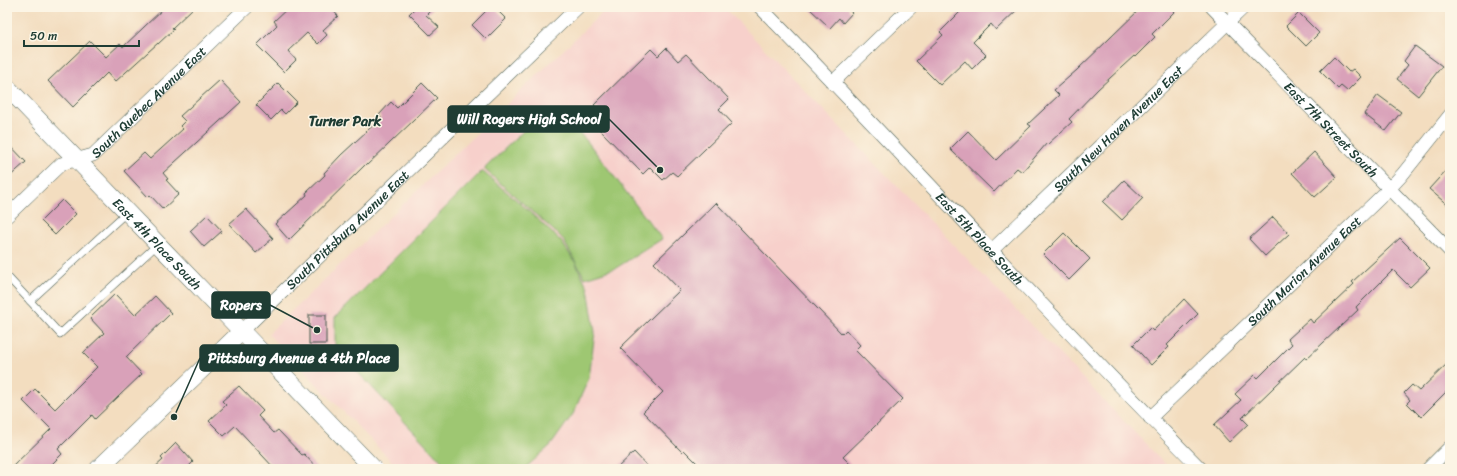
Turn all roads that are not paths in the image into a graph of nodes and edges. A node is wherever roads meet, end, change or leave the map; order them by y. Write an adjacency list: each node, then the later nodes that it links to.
1 (247, 7): 11 (street, South Quebec Avenue East)
2 (760, 7): 8 (street, East 5th Place South)
3 (910, 7): 8 (street)
4 (1212, 7): 7 (street, East 7th Street South)
5 (1244, 7): 7 (street, South New Haven Avenue East)
6 (575, 8): 20 (street, South Pittsburg Avenue East)
7 (1228, 23): 12 (street, East 7th Street South); 16 (street, South New Haven Avenue East)
8 (832, 83): 16 (street, East 5th Place South)
9 (7, 87): 11 (street, East 4th Place South)
10 (1450, 115): 12 (street, South Marion Avenue East)
11 (77, 160): 13 (street, East 4th Place South); 14 (street, South Quebec Avenue East)
12 (1389, 189): 17 (street, East 7th Street South); 21 (street, South Marion Avenue East)
13 (127, 212): 15 (street, East 4th Place South); 19 (lane)
14 (7, 216)
15 (158, 244): 19 (lane); 20 (street, East 4th Place South)
16 (992, 250): 21 (street, East 5th Place South)
17 (1450, 251)
18 (7, 276): 19 (lane)
19 (30, 301)
20 (242, 331): 23 (street, South Pittsburg Avenue East); 24 (street, East 4th Place South)
21 (1150, 418): 25 (street, East 5th Place South)
22 (1450, 447): 26 (street)
23 (98, 469)
24 (374, 469)
25 (1201, 469)
26 (1428, 469)

